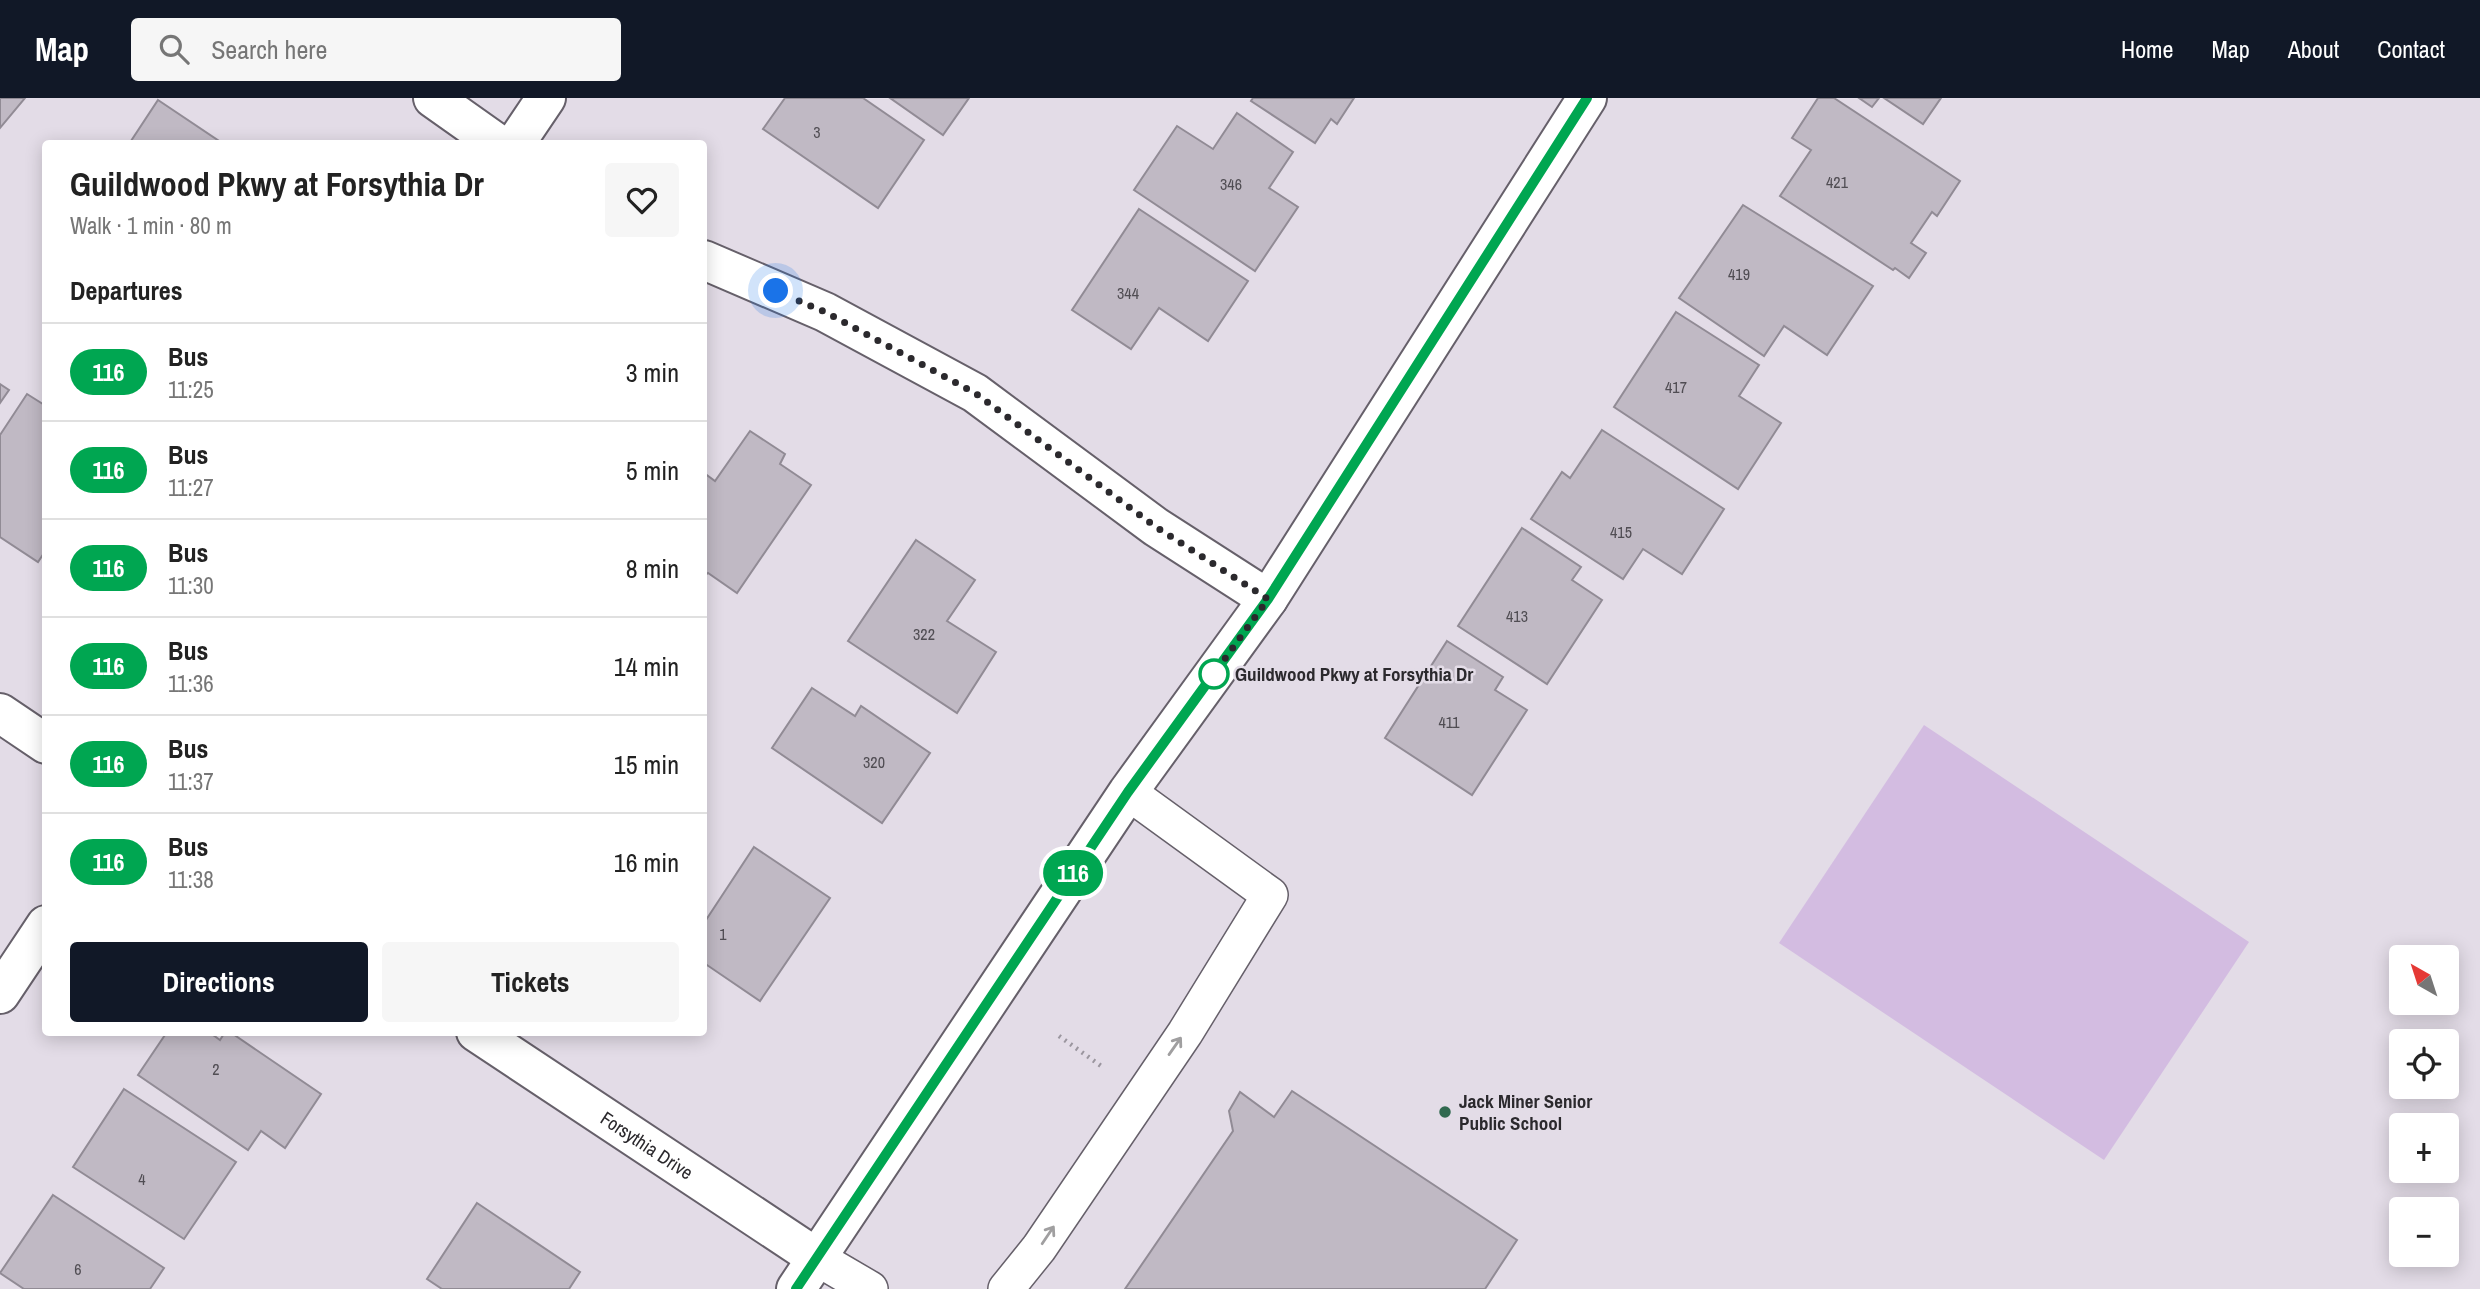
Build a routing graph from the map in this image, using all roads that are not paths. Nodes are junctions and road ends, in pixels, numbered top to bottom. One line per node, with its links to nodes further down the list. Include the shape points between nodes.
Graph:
1 (433, 98): 4 (street)
2 (547, 98): 5 (street)
3 (1587, 98): 7 (street)
4 (492, 140)
5 (517, 140)
6 (707, 261): 7 (street, via 825,312 975,393 1156,527)
7 (1268, 599): 10 (street)
8 (0, 713): 9 (street)
9 (42, 741)
10 (1128, 792): 14 (street); 17 (lane, one-way to 10, via 1039,1248 1185,1033 1270,895)
11 (42, 931): 12 (street)
12 (0, 995)
13 (482, 1036): 14 (street, Forsythia Drive)
14 (817, 1258): 15 (street); 16 (lane)
15 (796, 1289)
16 (870, 1289)
17 (1006, 1289)

